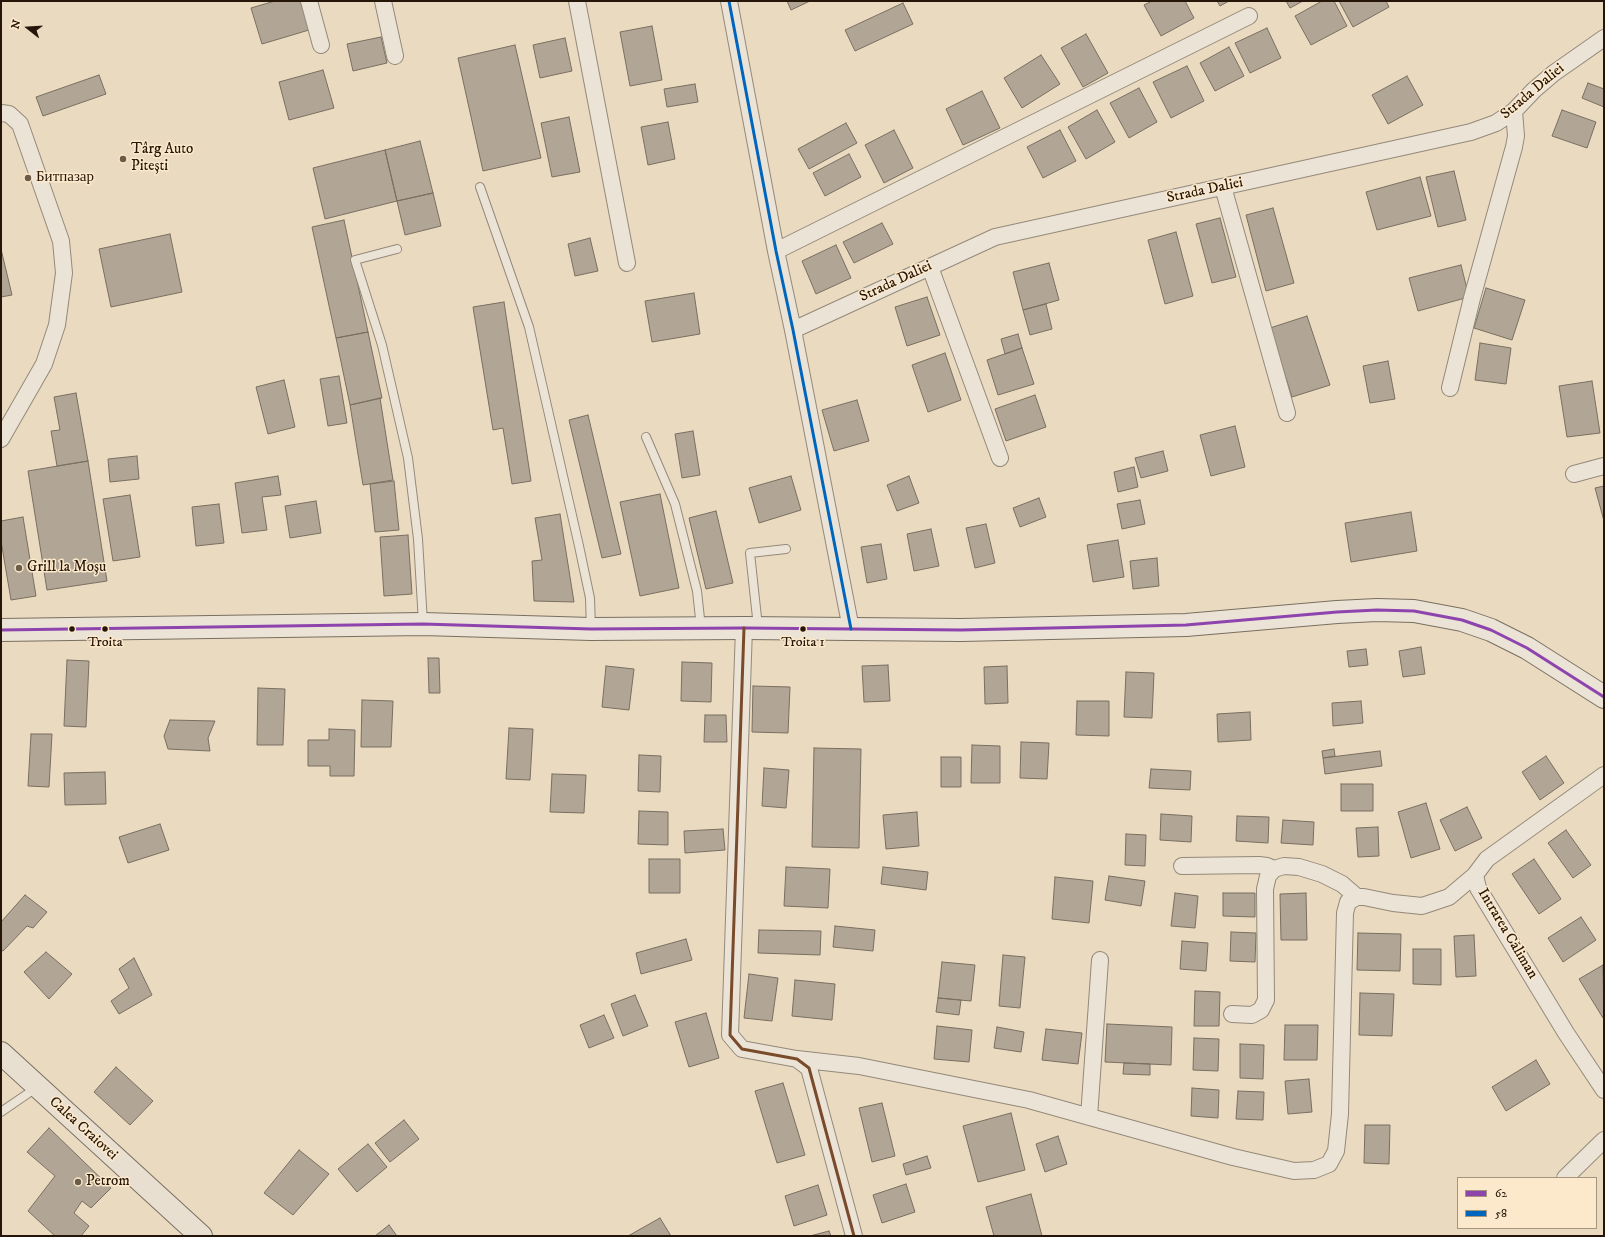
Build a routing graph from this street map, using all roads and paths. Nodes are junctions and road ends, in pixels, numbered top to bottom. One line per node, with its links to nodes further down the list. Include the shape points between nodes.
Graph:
1 (309, 1): 7 (street)
2 (383, 1): 8 (street)
3 (576, 1): 15 (street)
4 (729, 1): 14 (street)
5 (1249, 16): 14 (street)
6 (1604, 38): 9 (street, Strada Daliei, via 1554,73)
7 (321, 45)
8 (395, 56)
9 (1514, 111): 12 (street, Strada Daliei, via 1471,132); 18 (street, via 1514,147)
10 (1, 113): 21 (street, via 9,114 20,124 61,241 64,273 57,325 44,364)
11 (480, 187): 31 (lane, via 529,327 590,598)
12 (1223, 187): 16 (street, Strada Daliei, via 994,237); 19 (street)
13 (397, 249): 26 (lane, via 355,260 382,345 408,458 418,538)
14 (776, 251): 17 (street)
15 (627, 263)
16 (930, 267): 17 (street, Strada Daliei); 22 (street)
17 (793, 330): 29 (street)
18 (1450, 388)
19 (1287, 412)
20 (646, 437): 28 (lane, via 675,504 697,591)
21 (1, 439)
22 (1000, 458)
23 (1604, 466): 24 (street)
24 (1574, 474)
25 (786, 550): 27 (lane, via 750,553)
26 (423, 624): 30 (main road); 31 (main road)
27 (751, 628): 28 (main road); 29 (main road); 41 (street, via 730,1035 742,1048)
28 (701, 629): 31 (main road)
29 (851, 629): 32 (main road, via 961,630 1186,625 1336,612 1414,611 1462,620 1491,630 1528,648)
30 (1, 630)
31 (590, 630)
32 (1604, 697)
33 (1604, 775): 36 (street, Intrarea Căliman, via 1486,859)
34 (1182, 866): 35 (street, via 1259,865)
35 (1274, 869): 37 (street, via 1284,866 1299,867 1322,874 1342,884); 39 (street, via 1268,876 1265,889 1266,1000 1261,1010 1252,1015)
36 (1475, 875): 37 (street, via 1449,897 1422,906); 43 (street, Intrarea Căliman, via 1478,888 1566,1033)
37 (1357, 897): 45 (street, via 1348,902 1345,913 1340,1114 1336,1151 1329,1164 1314,1170 1294,1171 1233,1157)
38 (1100, 960): 45 (street)
39 (1232, 1014)
40 (1, 1053): 42 (main road, Calea Craiovei)
41 (797, 1059): 45 (street, via 874,1069 1029,1100); 49 (street, via 809,1068)
42 (37, 1087): 44 (lane); 48 (main road, Calea Craiovei)
43 (1604, 1090)
44 (1, 1112)
45 (1089, 1117)
46 (1604, 1140): 47 (street)
47 (1566, 1177)
48 (201, 1236)
49 (854, 1236)

